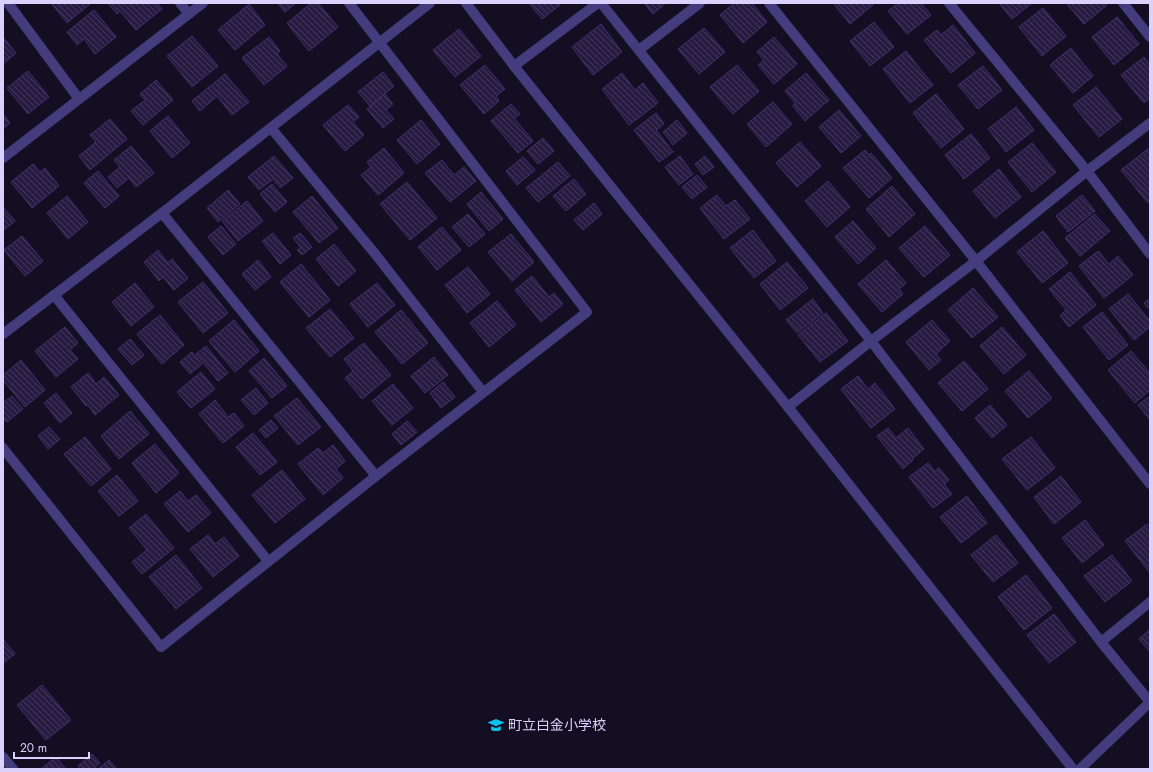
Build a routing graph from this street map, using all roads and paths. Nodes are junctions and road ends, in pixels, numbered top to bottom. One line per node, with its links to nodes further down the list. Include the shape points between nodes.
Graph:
1 (8, 3): 17 (street)
2 (180, 3): 12 (street)
3 (202, 3): 12 (street)
4 (349, 3): 14 (street)
5 (430, 3): 14 (street)
6 (466, 3): 16 (street)
7 (600, 3): 15 (street); 16 (street)
8 (700, 3): 15 (street)
9 (770, 3): 24 (street)
10 (949, 3): 21 (street)
11 (1123, 3): 13 (street)
12 (189, 14): 17 (street)
13 (1150, 37)
14 (380, 42): 19 (street); 28 (street, via 587,312)
15 (639, 50): 27 (street)
16 (514, 66): 29 (street)
17 (79, 99): 20 (street)
18 (1150, 123): 21 (street)
19 (271, 128): 22 (street); 28 (street, via 376,255)
20 (3, 158)
21 (1087, 171): 23 (street); 24 (street)
22 (162, 213): 25 (street); 31 (street)
23 (1150, 254)
24 (976, 261): 27 (street); 32 (street)
25 (54, 296): 26 (street); 33 (street)
26 (3, 334)
27 (871, 341): 29 (street); 35 (street)
28 (483, 392): 31 (street)
29 (788, 407): 39 (street)
30 (3, 448): 33 (street, via 161,647)
31 (376, 476): 33 (street)
32 (1150, 484)
33 (268, 561)
34 (1150, 602): 35 (street)
35 (1101, 642): 36 (street)
36 (1150, 702): 40 (street)
37 (3, 757): 38 (street)
38 (13, 769)
39 (1073, 769)
40 (1080, 769)

